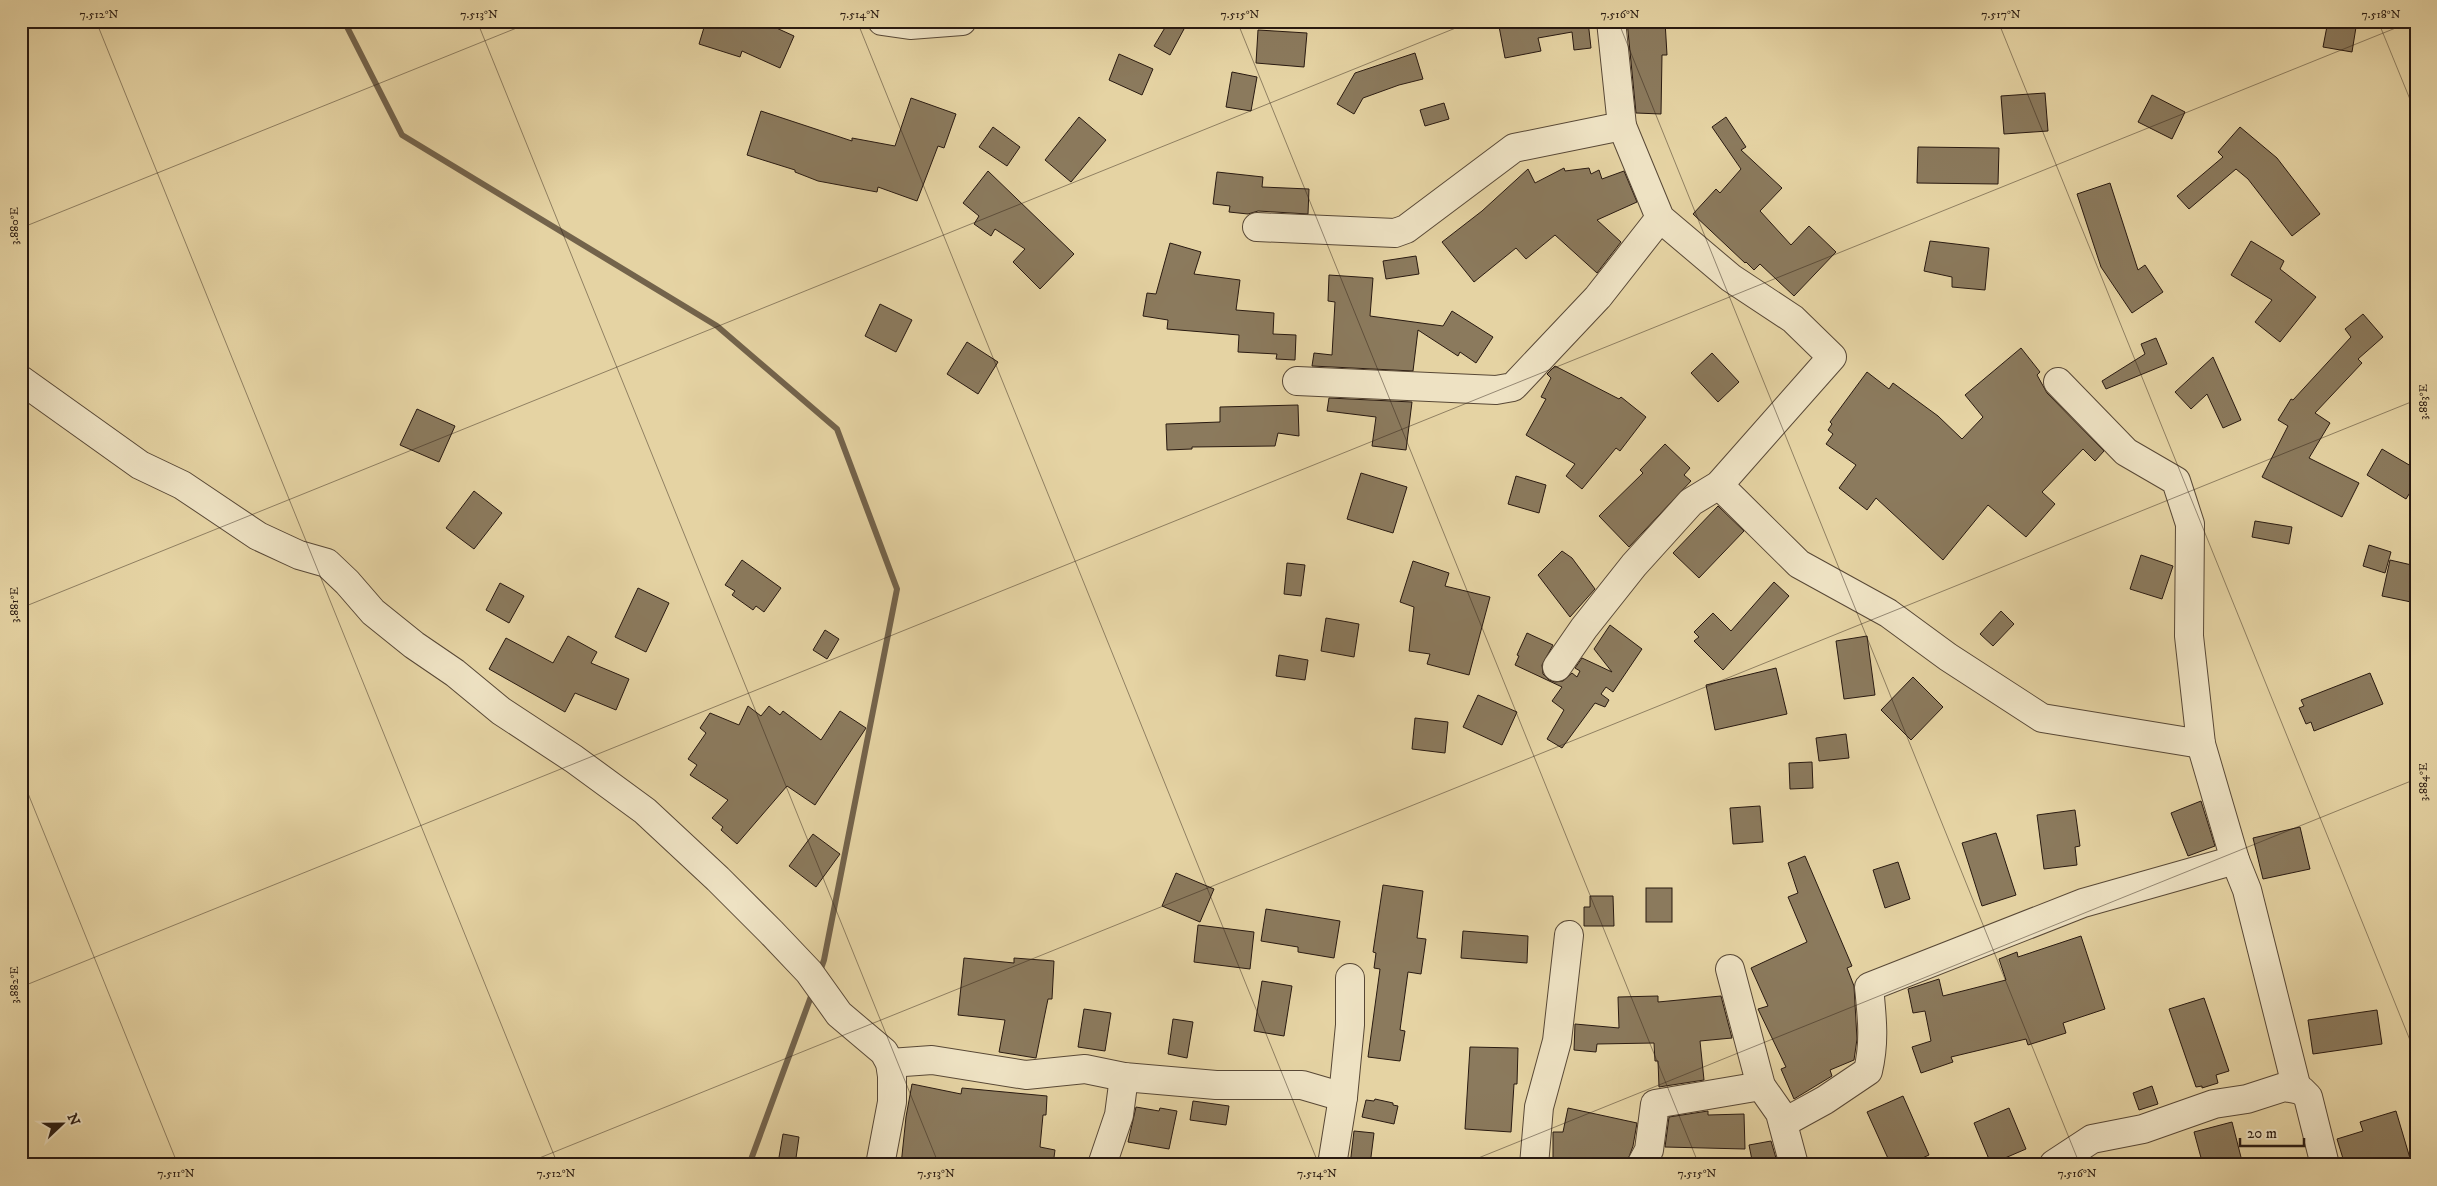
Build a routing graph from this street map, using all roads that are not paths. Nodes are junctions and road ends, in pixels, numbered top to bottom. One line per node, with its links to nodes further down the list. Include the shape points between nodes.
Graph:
1 (882, 21): 2 (street, via 910,25)
2 (962, 21)
3 (1612, 21): 4 (street)
4 (1622, 126): 5 (street); 6 (street, via 1514,148 1406,229 1395,233)
5 (1660, 218): 8 (street, via 1598,297 1513,387 1496,390); 10 (street, via 1731,278 1794,319 1832,357)
6 (1257, 227)
7 (21, 380): 17 (street, via 140,465 182,485 258,536 326,564 373,612 414,645 501,711 645,811 771,932 809,972 839,1014 870,1038)
8 (1297, 381)
9 (2058, 382): 12 (street, via 2126,452 2176,481 2190,524 2190,636)
10 (1719, 485): 11 (street, via 1691,502 1634,565); 12 (street, via 1799,564 1888,614 2042,718)
11 (1557, 666)
12 (2200, 744): 13 (street)
13 (2235, 860): 20 (street, via 2246,890); 22 (street, via 2083,903 1869,987 1874,1031 1868,1071)
14 (1569, 935): 27 (street, via 1556,1041 1540,1107)
15 (1730, 970): 19 (street)
16 (1350, 978): 21 (street, via 1350,1025)
17 (890, 1063): 18 (street, via 932,1060 1026,1076 1085,1069); 24 (street, via 892,1102)
18 (1124, 1077): 21 (street, via 1216,1085 1302,1085); 25 (street, via 1119,1115)
19 (1762, 1086): 22 (street, via 1780,1113); 28 (street, via 1655,1104 1649,1150)
20 (2297, 1089): 23 (street, via 2284,1087 2247,1099 2232,1099 2143,1129 2092,1139); 30 (street, via 2308,1097 2311,1104)
21 (1343, 1097): 26 (street)
22 (1783, 1124): 29 (street)
23 (2054, 1164)
24 (880, 1165)
25 (1102, 1165)
26 (1332, 1165)
27 (1534, 1165)
28 (1641, 1165)
29 (1794, 1165)
30 (2325, 1165)

